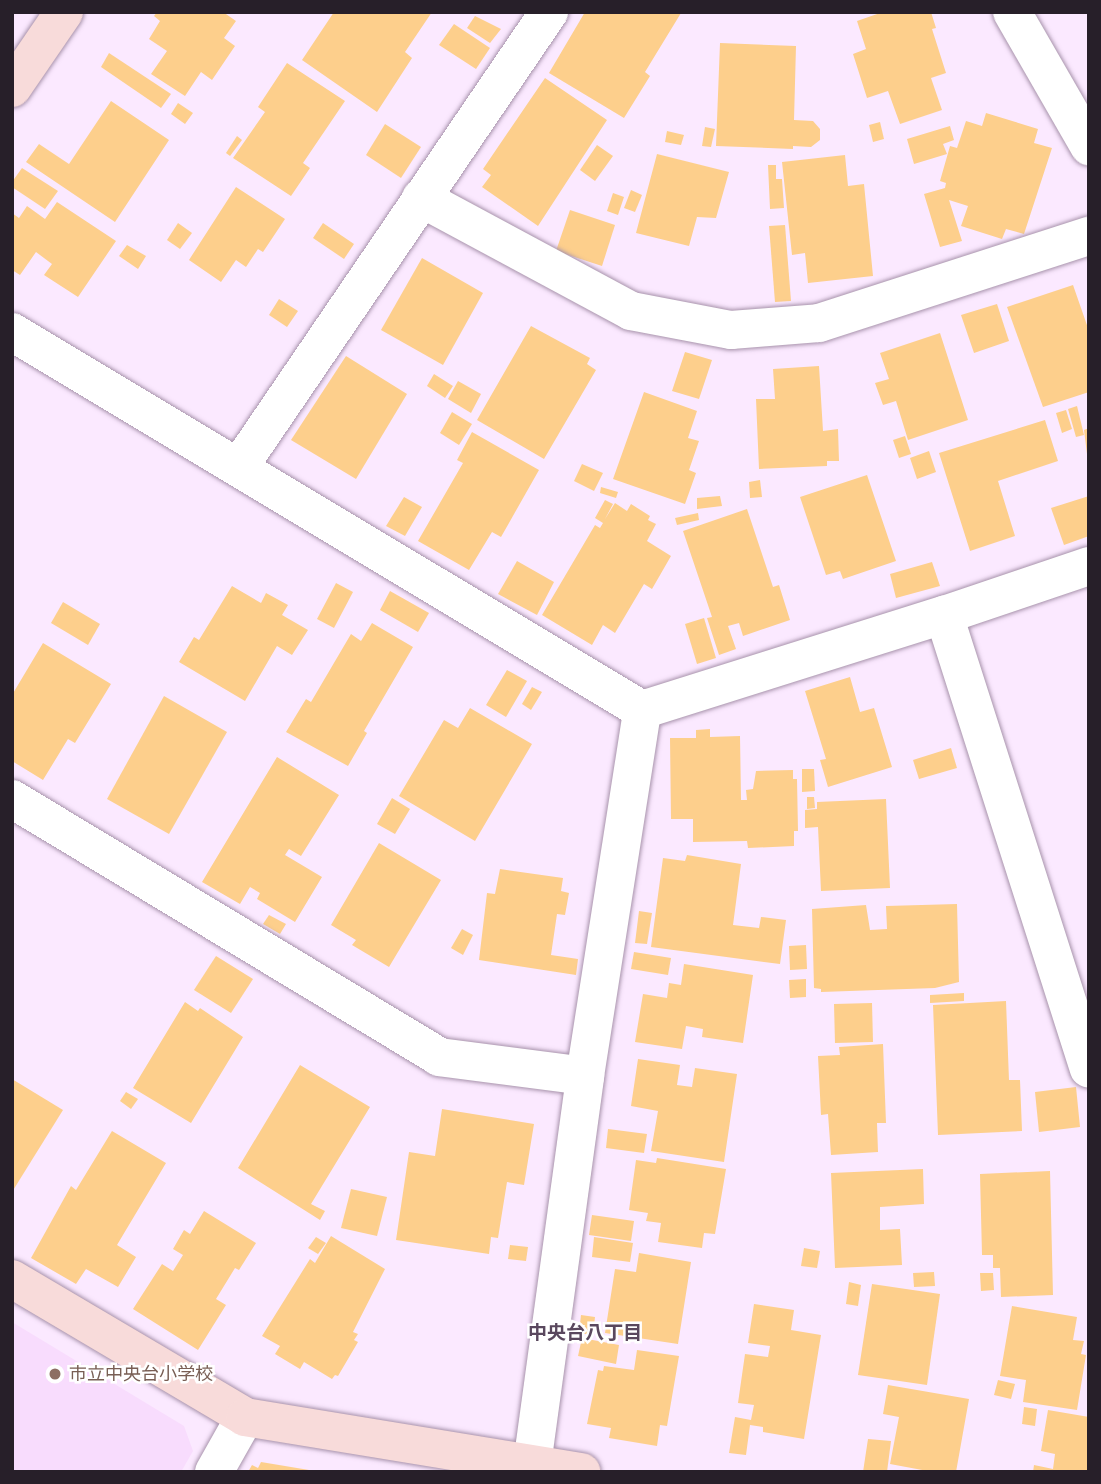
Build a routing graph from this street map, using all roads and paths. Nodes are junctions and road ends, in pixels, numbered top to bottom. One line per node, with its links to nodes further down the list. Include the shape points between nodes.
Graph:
1 (64, 12): 4 (street)
2 (550, 12): 6 (street)
3 (1012, 12): 5 (street)
4 (12, 88)
5 (1089, 146)
6 (421, 198): 7 (street, via 631,311 731,330 819,323); 9 (street)
7 (1089, 236)
8 (12, 332): 9 (street)
9 (239, 467): 12 (street)
10 (1089, 566): 11 (street)
11 (944, 615): 12 (street); 14 (street)
12 (642, 710): 15 (street)
13 (12, 799): 15 (street, via 439,1057)
14 (1089, 1068)
15 (585, 1076): 18 (street)
16 (12, 1279): 17 (street)
17 (245, 1418): 18 (street); 19 (street)
18 (532, 1468): 20 (street)
19 (214, 1472)
20 (582, 1472)

